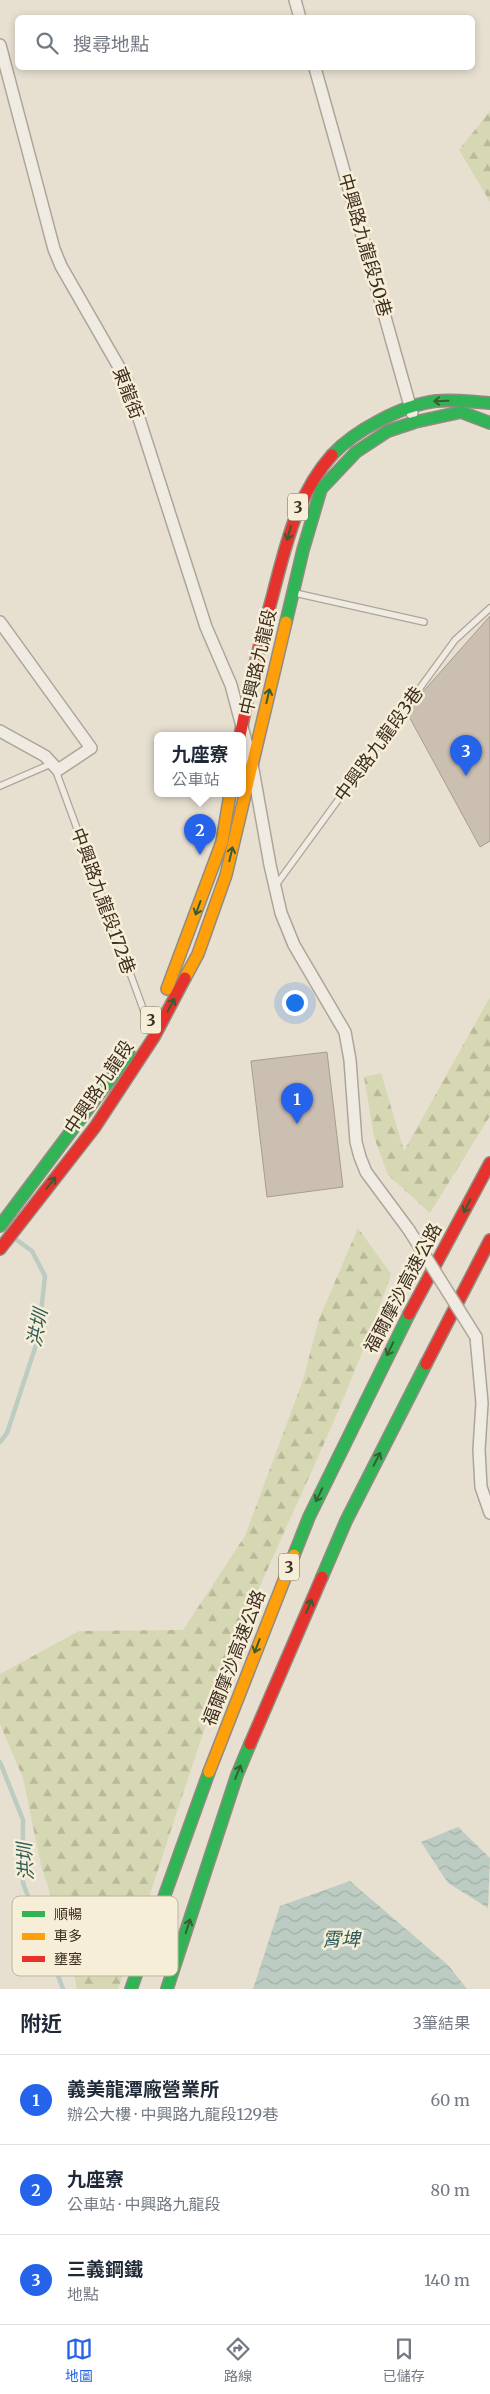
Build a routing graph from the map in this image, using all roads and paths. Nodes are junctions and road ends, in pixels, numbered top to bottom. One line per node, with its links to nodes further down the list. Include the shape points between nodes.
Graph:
1 (296, 0): 2 (street)
2 (299, 15)
3 (0, 45): 14 (street, 東龍街, via 54,249 127,381 206,627 231,685)
4 (316, 70): 6 (street, 中興路九龍段50巷)
5 (490, 403): 6 (main road, 中興路九龍段 / 3, one-way to 6, via 438,400)
6 (410, 406): 7 (street, 中興路九龍段50巷); 15 (main road, 中興路九龍段 / 3, one-way to 15, via 349,438 325,459 312,478 292,520)
7 (415, 422): 8 (main road, 中興路九龍段 / 3, via 461,412); 9 (main road, 中興路九龍段 / 3, via 388,432 356,452 321,489)
8 (490, 423)
9 (293, 592): 12 (lane); 18 (main road, 中興路九龍段 / 3, one-way to 9)
10 (490, 608): 23 (lane, 中興路九龍段3巷, via 455,640)
11 (0, 622): 17 (street, via 91,748 58,770)
12 (424, 622)
13 (0, 731): 17 (street, via 45,756)
14 (241, 732)
15 (241, 732)
16 (246, 744): 18 (street, 東龍街)
17 (53, 764): 19 (lane); 24 (lane, 中興路九龍段172巷)
18 (252, 764): 20 (main road, 中興路九龍段 / 3, one-way to 18); 23 (street, 東龍街)
19 (0, 786)
20 (246, 790)
21 (230, 797): 24 (main road, 中興路九龍段 / 3, one-way to 24, via 222,842 171,981)
22 (244, 797): 25 (main road, 中興路九龍段 / 3, one-way to 22, via 198,954 226,875)
23 (274, 887): 30 (street, 東龍街, bridge, via 280,914 294,945 345,1032 356,1142 366,1172 409,1230 476,1337 482,1403 481,1487)
24 (148, 1025): 25 (lane, 中興路九龍段172巷); 27 (main road, 中興路九龍段 / 3)
25 (154, 1037): 29 (main road, 中興路九龍段 / 3, one-way to 25, via 96,1127)
26 (490, 1163): 31 (main road, 福爾摩沙高速公路 / 3, one-way to 31, via 395,1340 309,1517)
27 (0, 1226)
28 (490, 1240): 32 (main road, 3, one-way to 28, via 236,1775 330,1557)
29 (0, 1249)
30 (490, 1513)
31 (164, 1896)
32 (178, 1955)
33 (135, 1976): 35 (main road, 福爾摩沙高速公路 / 3, one-way to 35)
34 (171, 1976): 36 (main road, 3, one-way to 34)
35 (130, 1989)
36 (167, 1989)

